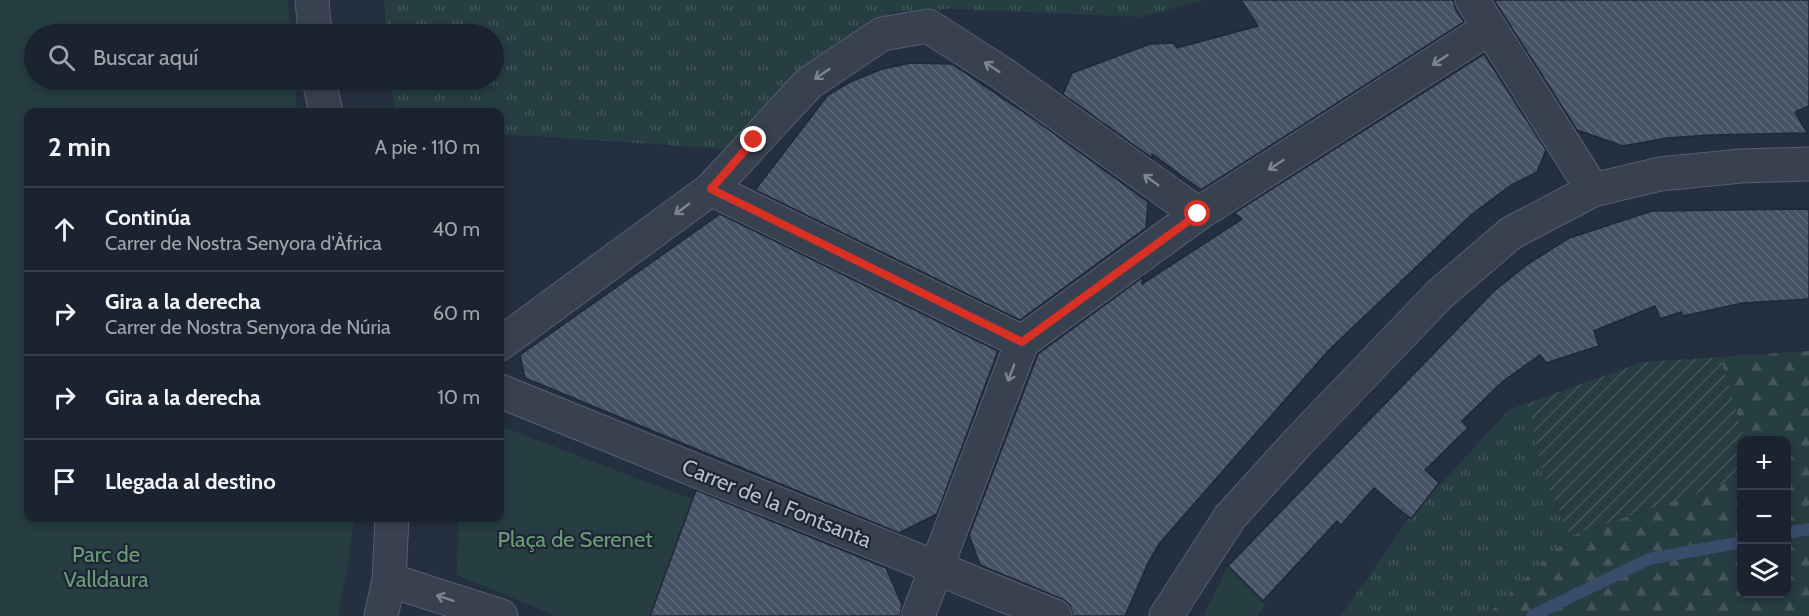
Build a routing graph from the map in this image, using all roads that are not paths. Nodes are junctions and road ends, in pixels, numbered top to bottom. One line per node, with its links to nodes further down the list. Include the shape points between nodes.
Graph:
1 (312, 0): 3 (street)
2 (1472, 0): 4 (street)
3 (314, 24)
4 (1489, 28): 9 (street); 10 (street, one-way to 10)
5 (321, 90): 6 (street)
6 (325, 108)
7 (1809, 164): 9 (street, via 1660,174)
8 (711, 189): 10 (street, one-way to 8, via 1003,74 928,26 882,34 809,83); 11 (street, one-way to 11); 12 (street)
9 (1593, 190): 21 (street, via 1511,233 1440,294 1230,517)
10 (1198, 214): 12 (street)
11 (504, 341)
12 (1022, 342): 15 (street, one-way to 15)
13 (504, 393): 15 (street, Carrer de la Fontsanta)
14 (392, 522): 16 (street)
15 (937, 568): 19 (street); 20 (street, Carrer de la Fontsanta)
16 (389, 579): 17 (street); 18 (street, one-way to 16)
17 (381, 616)
18 (501, 616)
19 (918, 616)
20 (1055, 616)
21 (1166, 616)

